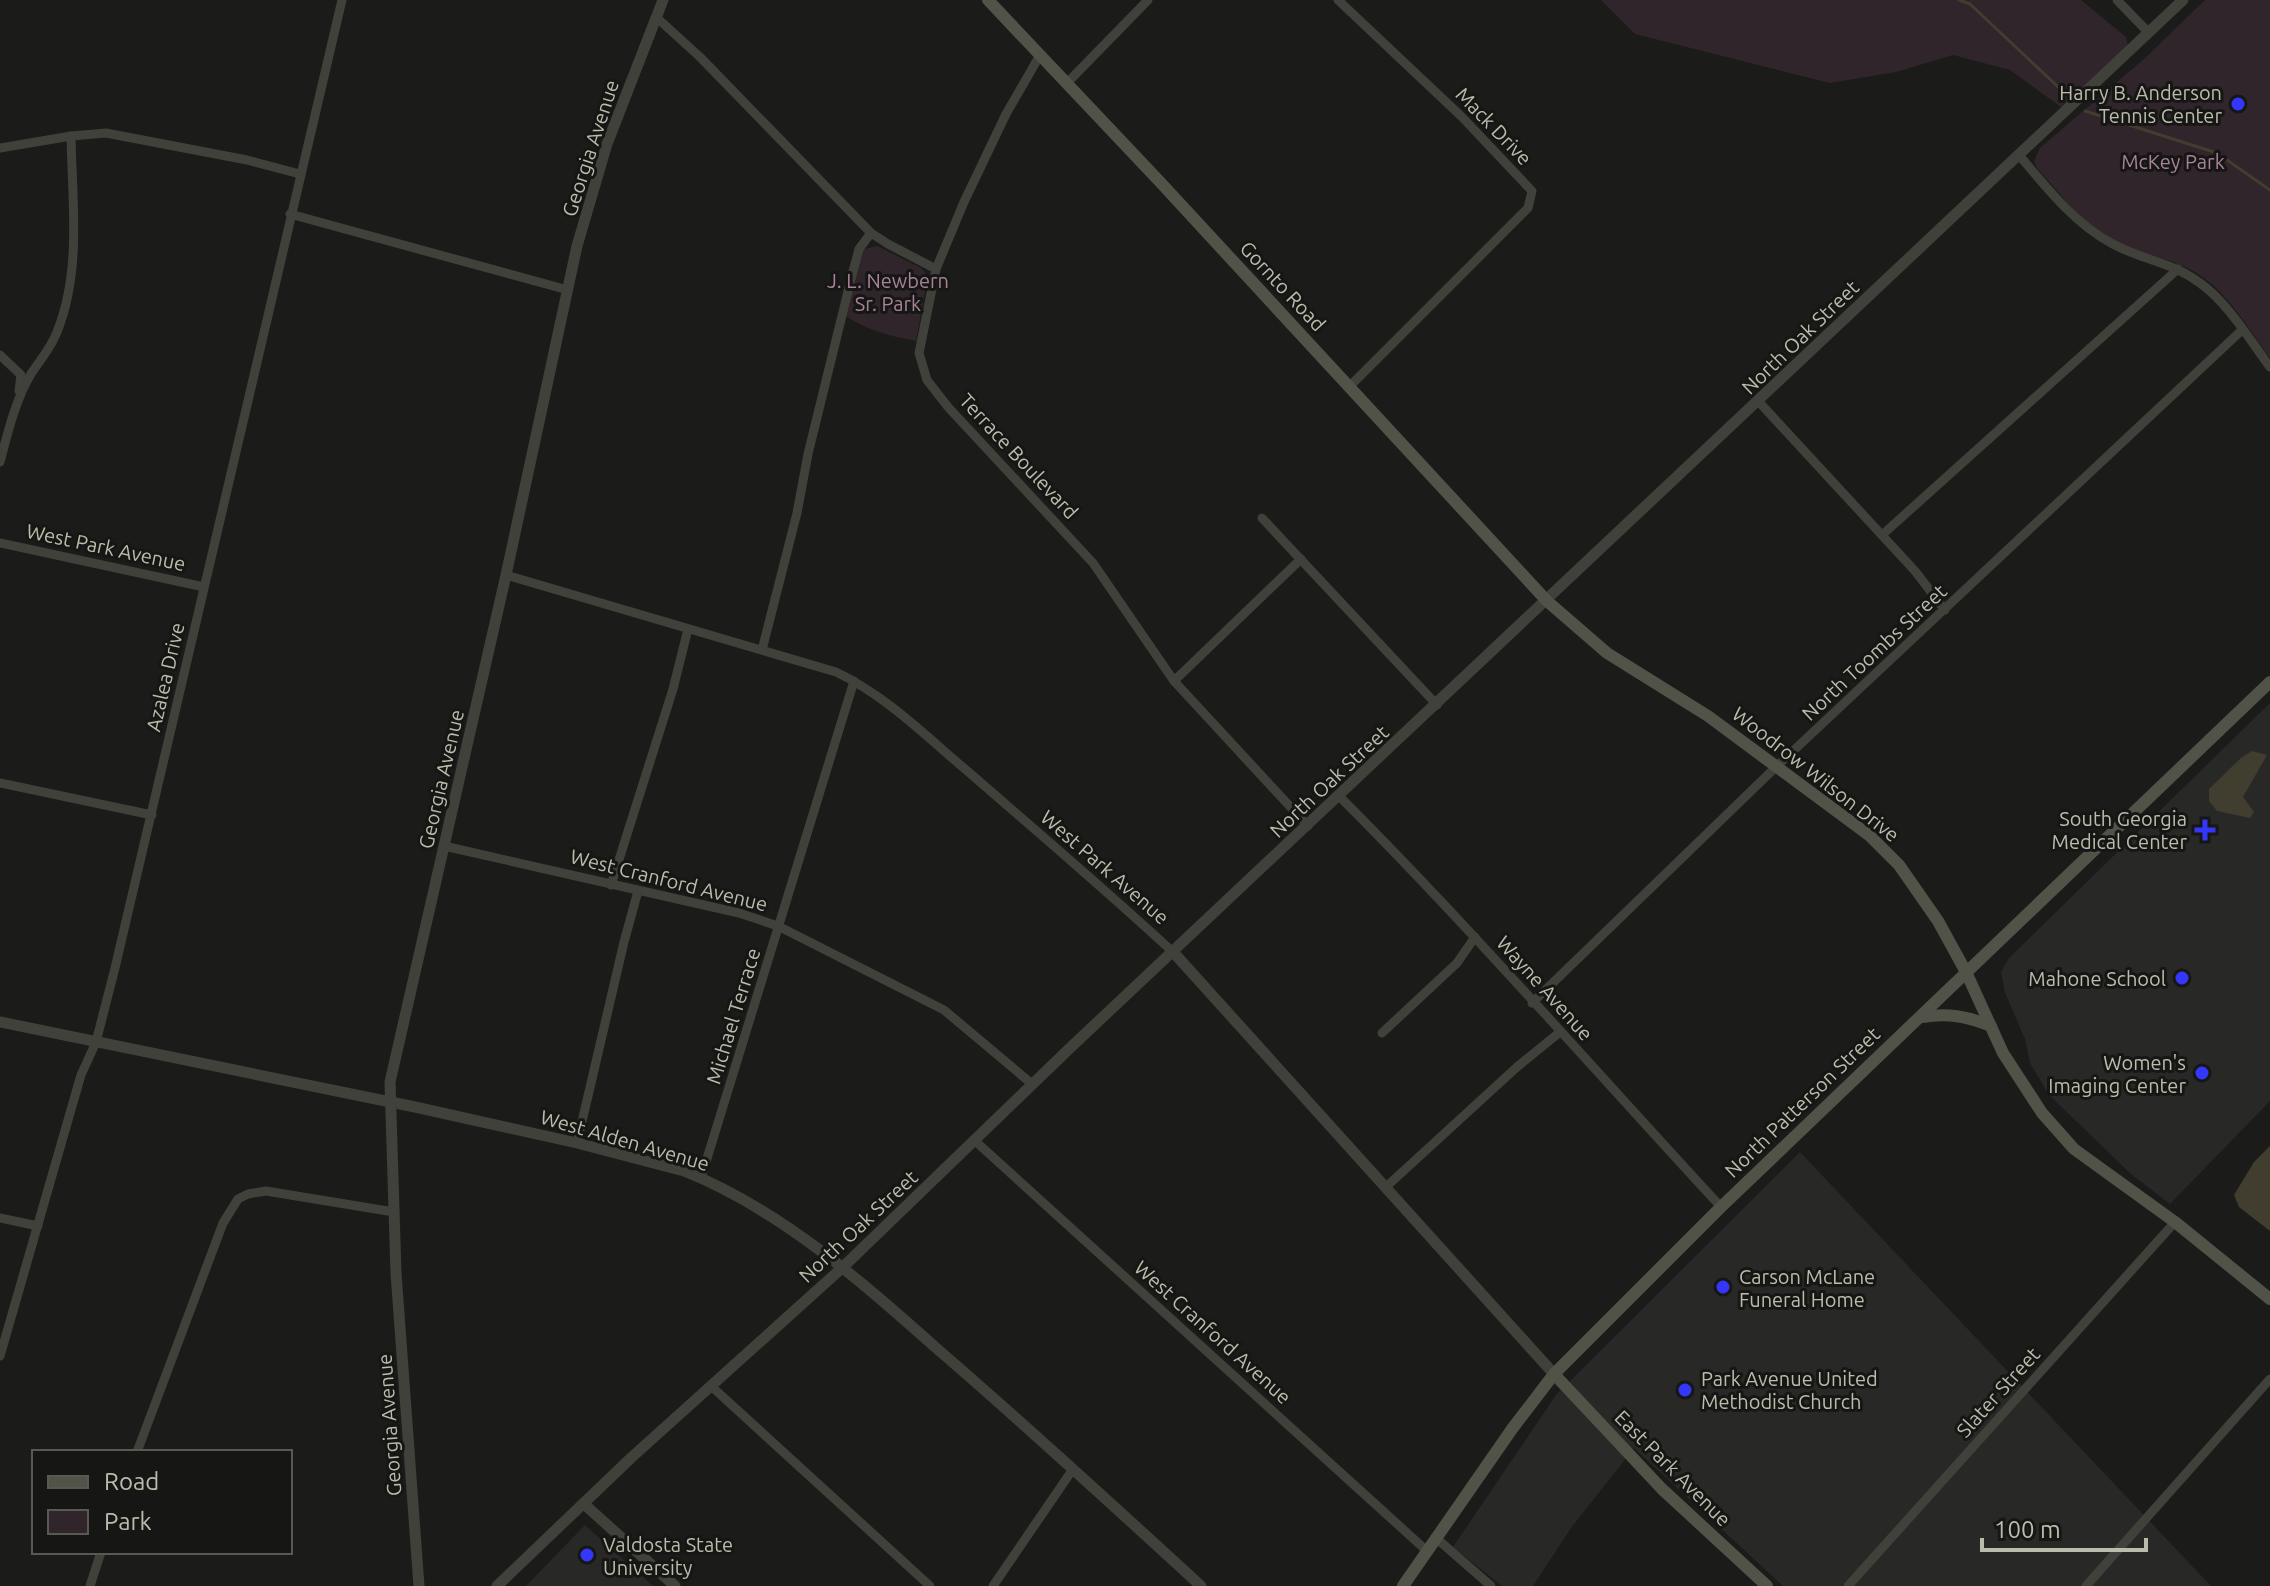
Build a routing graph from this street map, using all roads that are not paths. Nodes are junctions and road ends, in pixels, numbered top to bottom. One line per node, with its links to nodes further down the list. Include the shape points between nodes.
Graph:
1 (328, 0): 8 (street)
2 (663, 0): 9 (street, Georgia Avenue)
3 (988, 0): 11 (main road, Gornto Road)
4 (1148, 0): 12 (street)
5 (1338, 0): 25 (street, Mack Drive, via 1532,191 1528,208)
6 (2117, 0): 10 (street)
7 (2183, 0): 10 (street, North Oak Street)
8 (341, 2): 16 (street, Azalea Drive)
9 (656, 17): 18 (street); 21 (street, Georgia Avenue, via 607,144)
10 (2149, 33): 15 (street, North Oak Street)
11 (1040, 55): 12 (main road, Gornto Road); 19 (street, Terrace Boulevard, via 1006,114)
12 (1067, 83): 25 (main road, Gornto Road)
13 (71, 136): 14 (street); 16 (street, via 132,136); 26 (street, via 74,240 65,305 49,350)
14 (0, 148)
15 (2019, 155): 20 (street, via 2096,234); 27 (street, North Oak Street)
16 (300, 174): 17 (street, Azalea Drive)
17 (290, 214): 21 (street); 34 (street, Azalea Drive)
18 (871, 233): 19 (street); 38 (street, via 859,249 851,279)
19 (936, 269): 40 (street, Terrace Boulevard, via 919,353 927,380 1093,563)
20 (2178, 269): 22 (street, via 2212,292); 30 (street)
21 (568, 290): 33 (street, Georgia Avenue)
22 (2242, 330): 24 (street); 36 (street, North Toombs Street)
23 (0, 355): 26 (street, via 21,375)
24 (2270, 367)
25 (1349, 387): 35 (main road, Gornto Road)
26 (19, 399): 28 (street)
27 (1759, 402): 30 (street); 35 (street, North Oak Street)
28 (0, 462)
29 (1262, 518): 32 (street)
30 (1882, 535): 36 (street)
31 (0, 543): 34 (street, West Park Avenue)
32 (1301, 559): 40 (street); 42 (street)
33 (506, 575): 37 (street, West Park Avenue); 48 (street, Georgia Avenue)
34 (204, 587): 46 (street, Azalea Drive)
35 (1547, 601): 42 (street, North Oak Street); 43 (main road, Woodrow Wilson Drive, via 1607,653)
36 (1945, 610): 43 (street, North Toombs Street)
37 (688, 629): 38 (street, West Park Avenue); 49 (street)
38 (762, 650): 39 (street, West Park Avenue)
39 (854, 681): 51 (street, Michael Terrace); 53 (street, West Park Avenue, via 972,776)
40 (1174, 681): 47 (street, Terrace Boulevard)
41 (2270, 682): 54 (main road, North Patterson Street)
42 (1437, 705): 45 (street, North Oak Street)
43 (1777, 766): 54 (main road, Woodrow Wilson Drive, via 1870,836 1899,865); 55 (street, North Toombs Street)
44 (0, 783): 46 (street)
45 (1340, 797): 47 (street, North Oak Street); 52 (street, Wayne Avenue)
46 (152, 815): 61 (street, Azalea Drive)
47 (1308, 826): 53 (street, North Oak Street)
48 (444, 846): 49 (street, West Cranford Avenue); 63 (street, Georgia Avenue, via 390,1082)
49 (611, 885): 50 (street, West Cranford Avenue)
50 (638, 891): 51 (street, West Cranford Avenue); 65 (street)
51 (778, 926): 62 (street, West Cranford Avenue, via 944,1010); 66 (street, Michael Terrace)
52 (1475, 937): 55 (street, Wayne Avenue); 60 (street, via 1457,963)
53 (1174, 953): 62 (street, North Oak Street); 67 (street, West Park Avenue)
54 (1966, 972): 56 (main road, North Patterson Street); 58 (main road, Woodrow Wilson Drive)
55 (1532, 1003): 59 (street, Wayne Avenue)
56 (1919, 1017): 58 (main road, via 1964,1016); 68 (main road, North Patterson Street)
57 (0, 1022): 61 (street, West Alden Avenue)
58 (1991, 1026): 71 (main road, Woodrow Wilson Drive, via 2036,1104 2074,1149)
59 (1560, 1032): 67 (street); 68 (street, Wayne Avenue)
60 (1382, 1033)
61 (96, 1042): 63 (street, West Alden Avenue); 72 (street, Azalea Drive, via 81,1075)
62 (1032, 1084): 64 (street, North Oak Street)
63 (391, 1103): 65 (street, West Alden Avenue); 69 (street, Georgia Avenue)
64 (974, 1140): 73 (street, North Oak Street); 83 (street, West Cranford Avenue)
65 (577, 1143): 66 (street, West Alden Avenue)
66 (701, 1178): 73 (street, West Alden Avenue)
67 (1387, 1186): 76 (street, West Park Avenue)
68 (1721, 1207): 76 (main road, North Patterson Street)
69 (394, 1212): 79 (street, via 266,1191 238,1199 207,1262); 86 (street, Georgia Avenue)
70 (0, 1218): 72 (street)
71 (2175, 1222): 74 (main road, Woodrow Wilson Drive); 95 (street, Slater Street)
72 (38, 1226): 75 (street, Azalea Drive)
73 (842, 1268): 78 (street, North Oak Street); 80 (street, West Alden Avenue)
74 (2270, 1299)
75 (0, 1356)
76 (1554, 1374): 82 (main road, North Patterson Street); 94 (main road, East Park Avenue, via 1662,1489)
77 (2270, 1379): 96 (street)
78 (711, 1386): 81 (street, North Oak Street); 89 (street)
79 (138, 1450)
80 (1073, 1469): 90 (street); 91 (street, West Alden Avenue)
81 (584, 1504): 87 (street, North Oak Street); 88 (street)
82 (1436, 1538): 83 (main road, North Patterson Street); 93 (street)
83 (1427, 1551): 92 (main road, North Patterson Street)
84 (100, 1554): 85 (street)
85 (90, 1586)
86 (419, 1586)
87 (497, 1586)
88 (675, 1586)
89 (930, 1586)
90 (993, 1586)
91 (1201, 1586)
92 (1403, 1586)
93 (1491, 1586)
94 (1767, 1586)
95 (1848, 1586)
96 (2086, 1586)

